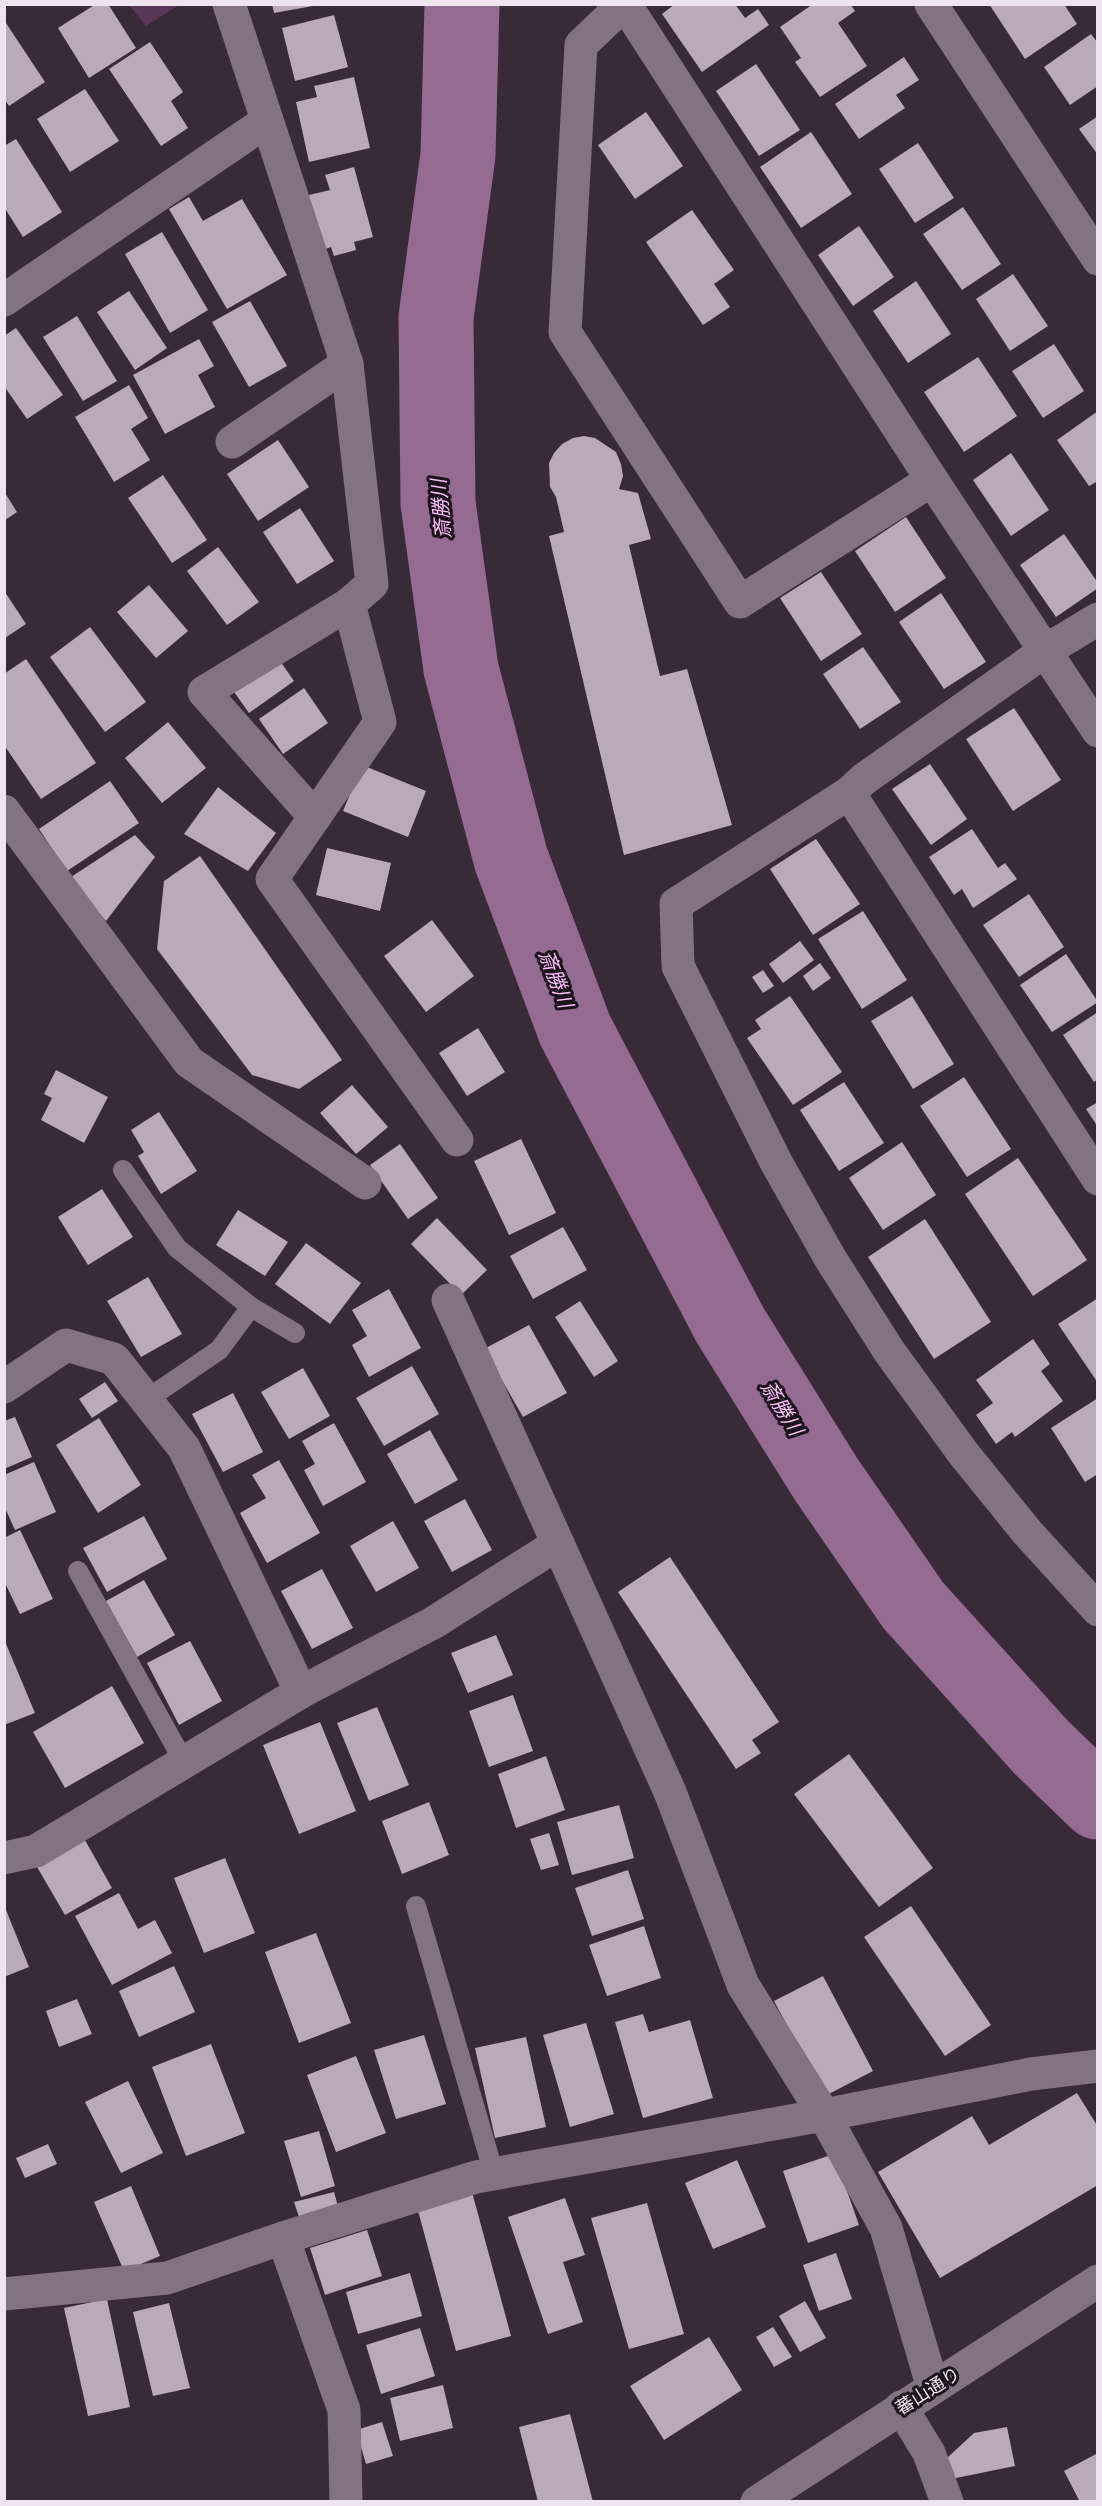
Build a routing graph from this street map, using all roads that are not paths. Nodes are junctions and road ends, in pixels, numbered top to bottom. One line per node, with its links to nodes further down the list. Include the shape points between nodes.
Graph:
1 (229, 4): 4 (street)
2 (624, 4): 9 (street); 9 (street, via 581,45 565,332 740,602)
3 (932, 4): 5 (street)
4 (267, 122): 6 (street); 7 (street)
5 (1098, 259)
6 (4, 300)
7 (348, 364): 8 (street); 10 (street, via 372,584)
8 (232, 442)
9 (932, 480): 12 (street)
10 (349, 604): 16 (street, via 380,722); 16 (street, via 204,692)
11 (1098, 619): 12 (street)
12 (1045, 651): 13 (street); 14 (street)
13 (1098, 731)
14 (849, 793): 19 (street); 28 (street, via 676,904 678,966 776,1162 889,1351 963,1453)
15 (4, 811): 20 (street, via 189,1062)
16 (315, 817): 17 (street, via 272,879)
17 (457, 1140)
18 (123, 1170): 22 (lane, via 177,1248)
19 (1098, 1179)
20 (365, 1183)
21 (448, 1300): 26 (street)
22 (251, 1307): 23 (lane); 25 (lane, via 219,1350)
23 (295, 1333)
24 (4, 1387): 25 (street, via 66,1345 114,1359)
25 (146, 1400): 29 (street, via 184,1448)
26 (558, 1544): 29 (street, via 433,1623); 34 (street, via 670,1792 743,1985)
27 (78, 1572): 30 (lane)
28 (1098, 1610)
29 (301, 1692): 30 (street)
30 (184, 1762): 31 (street, via 36,1851)
31 (4, 1858)
32 (416, 1906): 35 (lane)
33 (1098, 2066): 34 (street, via 1031,2074)
34 (824, 2115): 35 (street); 39 (street, via 886,2228)
35 (494, 2174): 36 (street)
36 (283, 2238): 38 (street, via 167,2278); 41 (street, via 344,2410)
37 (1098, 2281): 39 (street, 蕃山通り)
38 (4, 2294)
39 (933, 2388): 40 (street, 蕃山通り)
40 (902, 2407): 42 (street, 蕃山通り); 43 (street, via 929,2453)
41 (346, 2502)
42 (757, 2502)
43 (947, 2502)

